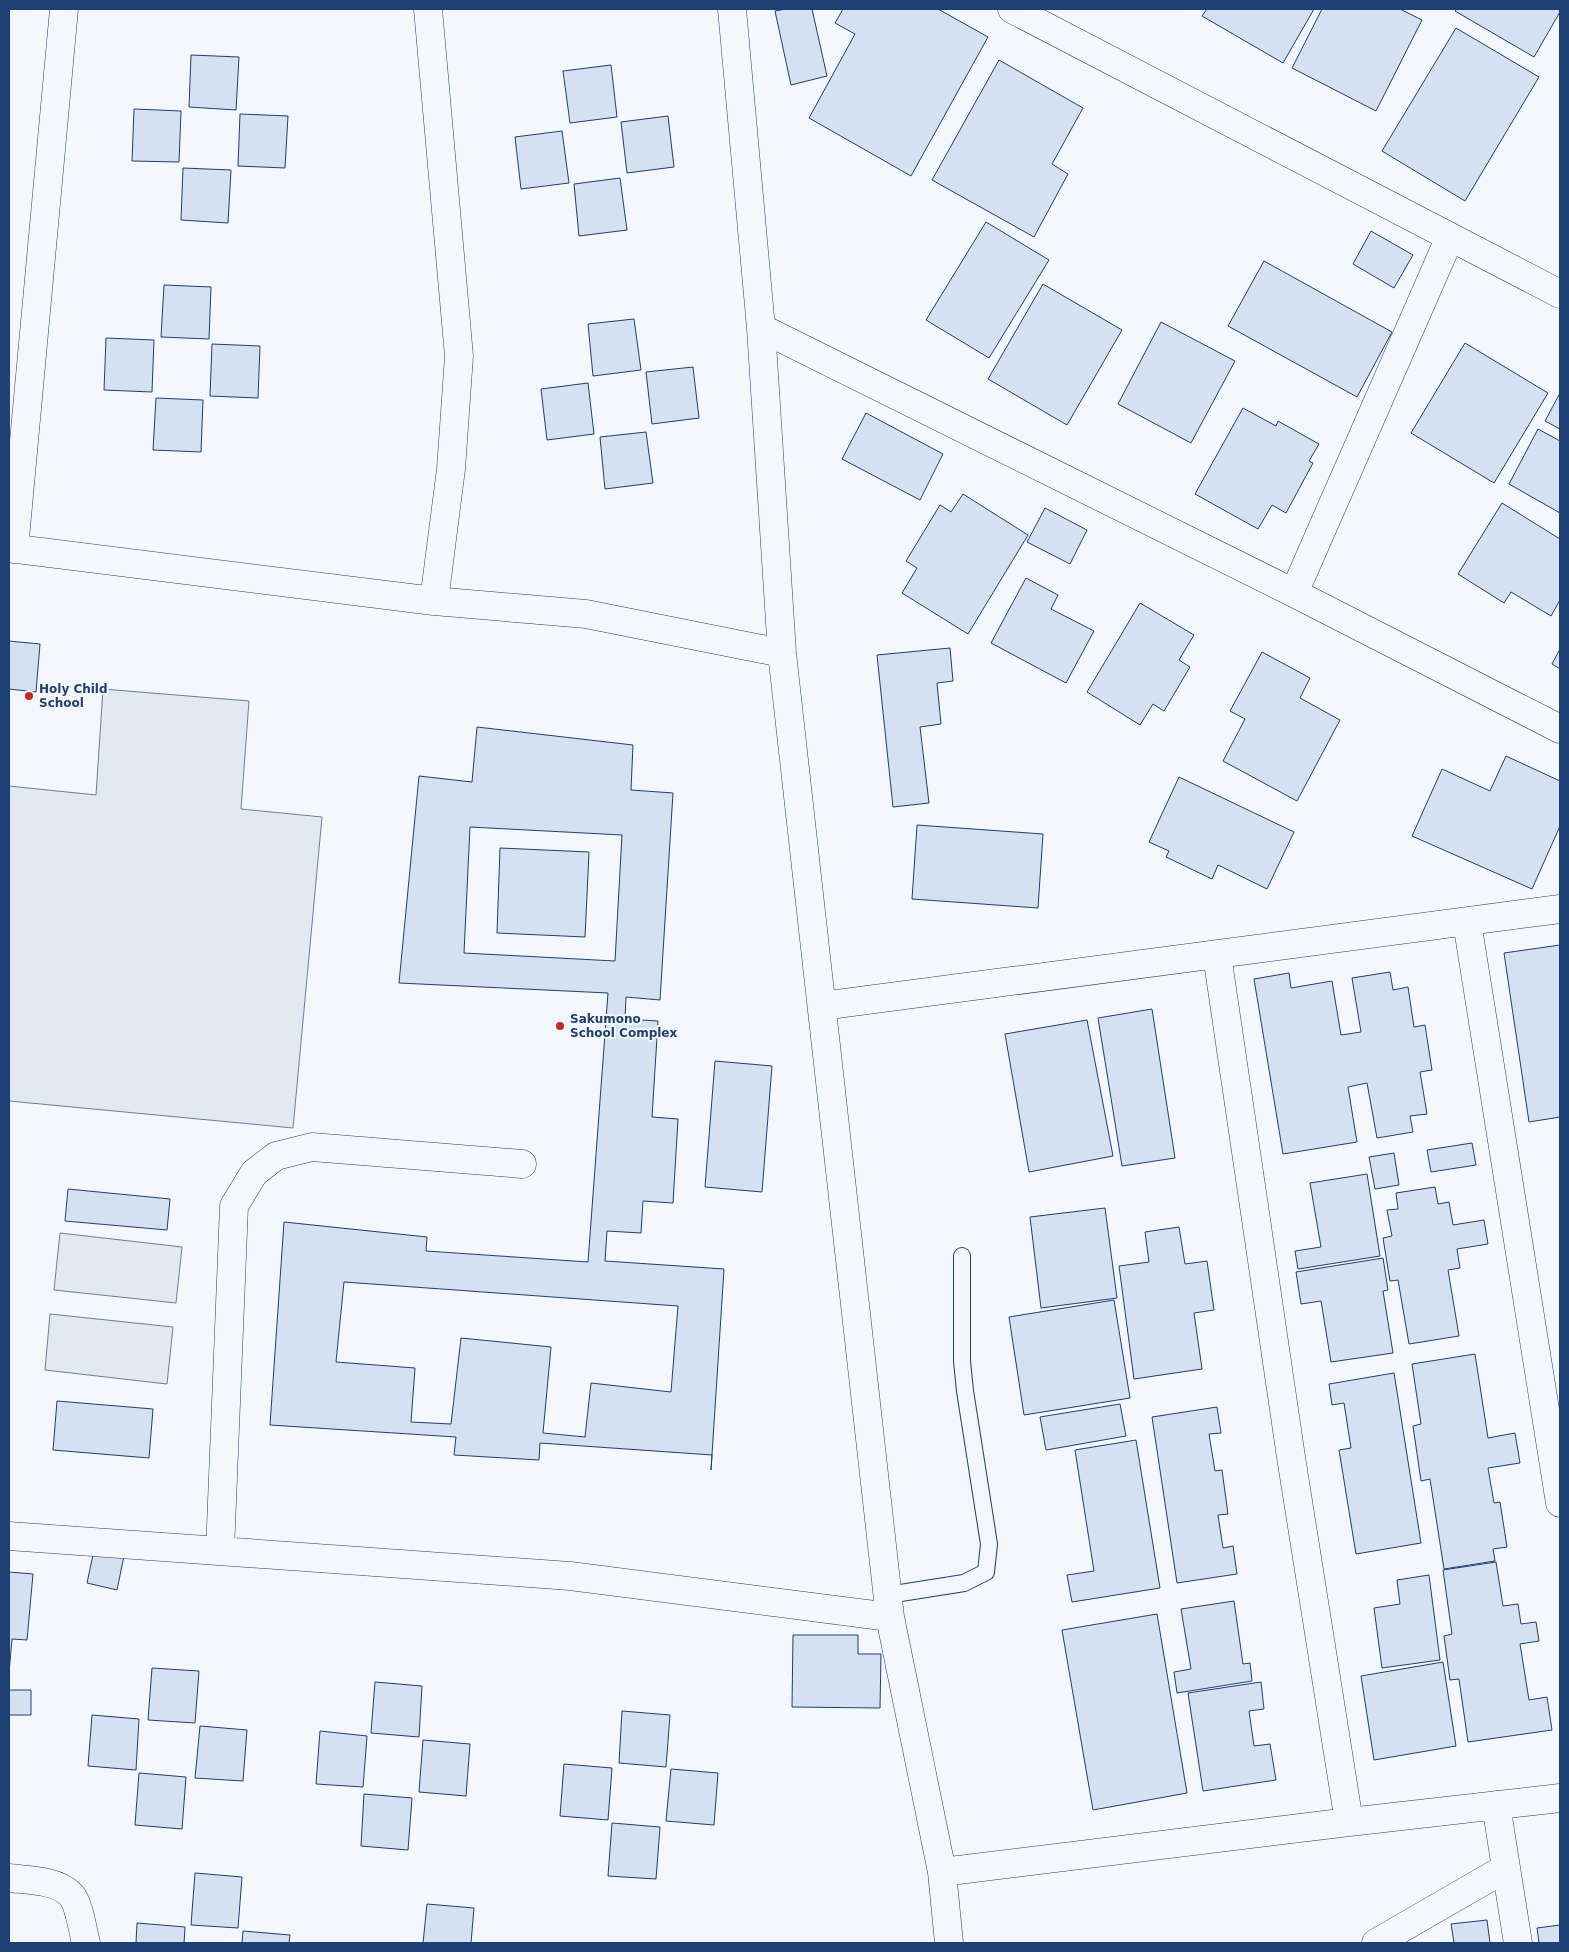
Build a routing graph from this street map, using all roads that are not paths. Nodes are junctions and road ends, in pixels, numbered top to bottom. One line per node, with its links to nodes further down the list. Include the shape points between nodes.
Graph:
1 (64, 9): 8 (street)
2 (428, 9): 10 (street, via 458,356 451,469)
3 (732, 9): 7 (street)
4 (1020, 10): 5 (street)
5 (1450, 237): 6 (street); 9 (street)
6 (1560, 294)
7 (761, 328): 9 (street); 11 (street)
8 (12, 548): 10 (street)
9 (1294, 593): 12 (street)
10 (434, 601): 11 (street, via 586,614)
11 (782, 652): 16 (street)
12 (1560, 729)
13 (1560, 909): 14 (street)
14 (1468, 922): 15 (street); 19 (street)
15 (1217, 955): 16 (street); 25 (street)
16 (822, 1006): 22 (street)
17 (522, 1164): 21 (street, via 312,1147 276,1156 254,1173 234,1206)
18 (962, 1256): 22 (lane, via 962,1361 989,1544 986,1572 964,1583)
19 (1560, 1503)
20 (9, 1536): 21 (street)
21 (220, 1551): 22 (street, via 570,1576)
22 (889, 1606): 27 (street)
23 (1560, 1798): 24 (street)
24 (1496, 1805): 25 (street); 26 (street)
25 (1349, 1822): 27 (street)
26 (1506, 1868): 31 (street); 32 (street)
27 (942, 1872): 30 (street)
28 (9, 1878): 29 (street, via 53,1883 72,1895)
29 (86, 1943)
30 (949, 1943)
31 (1376, 1943)
32 (1518, 1943)

